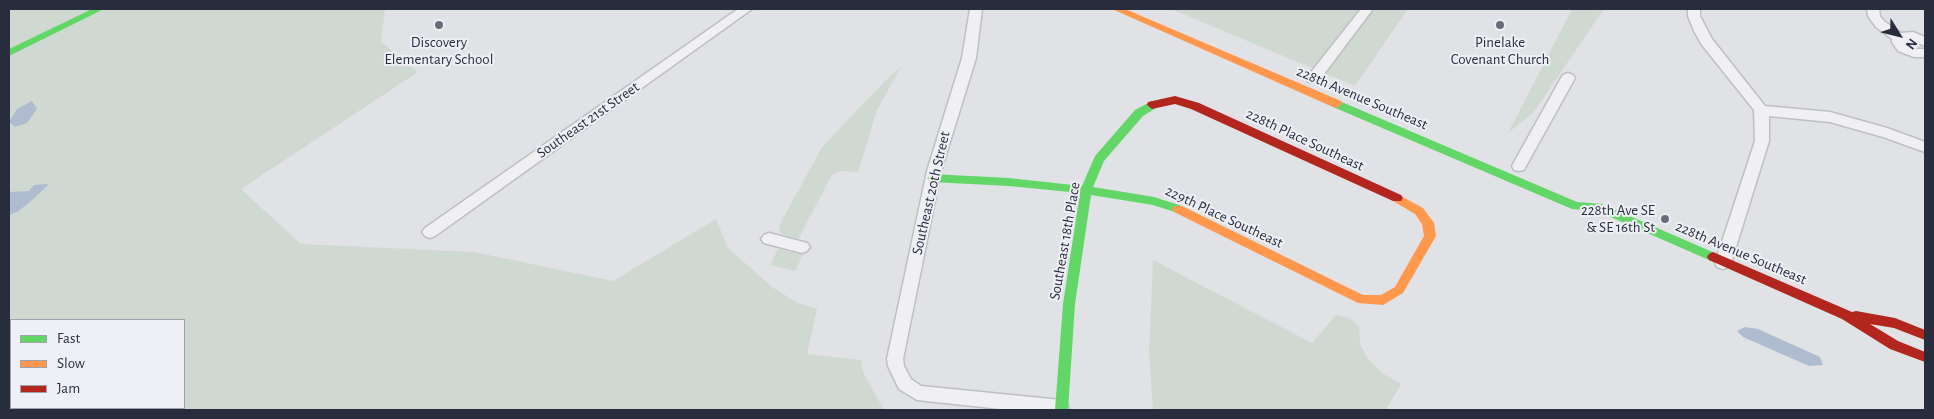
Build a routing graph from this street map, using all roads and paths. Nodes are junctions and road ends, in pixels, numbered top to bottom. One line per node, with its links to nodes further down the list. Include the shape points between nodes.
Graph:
1 (99, 9): 10 (street)
2 (746, 9): 22 (street, Southeast 21st Street)
3 (976, 9): 18 (street, Southeast 20th Street, via 969,58)
4 (1117, 9): 21 (street, 228th Avenue Southeast, via 1576,206)
5 (1368, 9): 13 (street)
6 (1694, 9): 15 (street, via 1696,22 1707,42 1738,77)
7 (1873, 9): 8 (street, via 1880,24)
8 (1899, 37): 9 (street, via 1913,36); 11 (street, via 1898,42 1904,48 1914,53)
9 (1925, 42)
10 (9, 53)
11 (1925, 53)
12 (1568, 78): 17 (street)
13 (1313, 79)
14 (1157, 103): 19 (street, Southeast 18th Place, via 1140,113 1113,141 1099,159); 26 (street, 228th Place Southeast, via 1175,100 1188,103 1410,204 1424,217 1430,229 1428,242 1399,290)
15 (1761, 110): 16 (street, via 1830,117); 25 (street, via 1762,141)
16 (1925, 147)
17 (1519, 166)
18 (932, 178): 19 (street, 229th Place Southeast); 30 (street, Southeast 20th Street, via 895,359 900,378 917,393)
19 (1086, 190): 26 (street, 229th Place Southeast, via 1154,201 1180,210 1362,300); 31 (street, Southeast 18th Place, via 1069,304)
20 (1586, 195): 21 (street, 228th Avenue Southeast)
21 (1598, 207): 25 (street, 228th Avenue Southeast)
22 (430, 232)
23 (769, 239): 24 (street)
24 (802, 247)
25 (1723, 263): 27 (street, 228th Avenue Southeast)
26 (1376, 301)
27 (1846, 314): 28 (street, 228th Avenue Southeast, via 1895,323); 29 (street, 228th Avenue Southeast, via 1894,345)
28 (1925, 335)
29 (1925, 357)
30 (965, 405): 31 (street)
31 (1061, 409)

